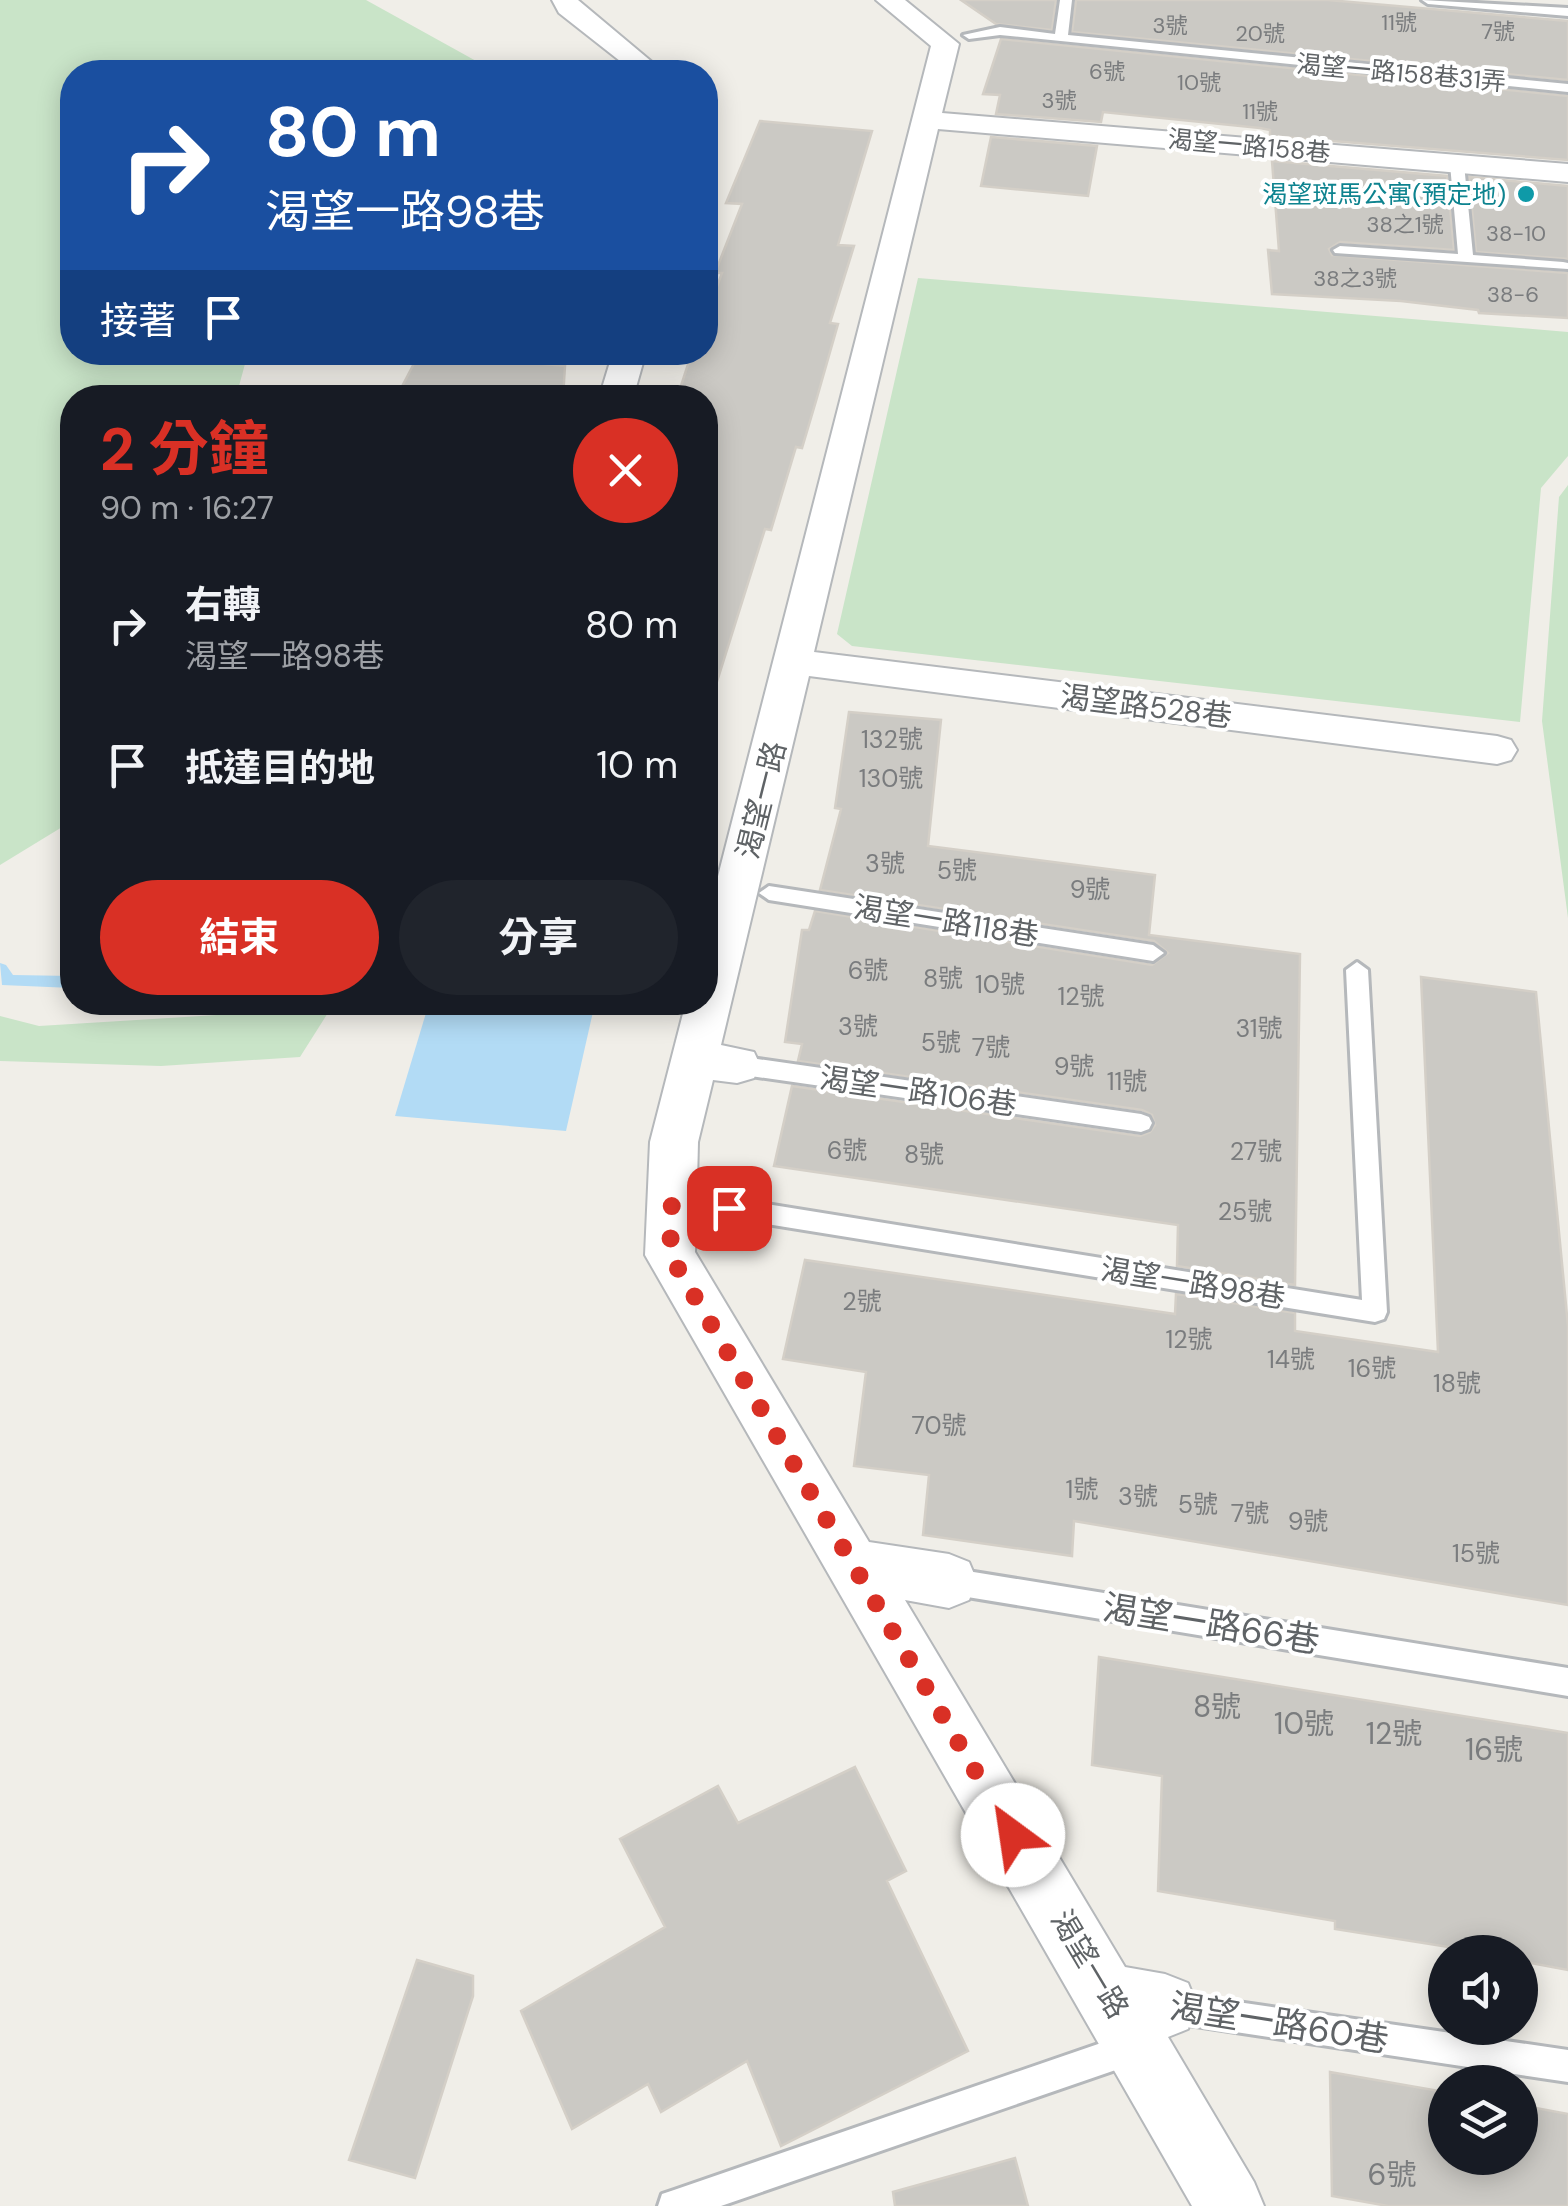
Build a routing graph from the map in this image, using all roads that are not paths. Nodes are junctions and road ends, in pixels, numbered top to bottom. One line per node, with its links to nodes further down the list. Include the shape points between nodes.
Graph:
1 (565, 0): 8 (street)
2 (889, 0): 6 (street)
3 (1066, 0): 7 (lane)
4 (1428, 0): 5 (lane)
5 (1568, 12)
6 (955, 37): 7 (lane, 渴望一路158巷31弄, via 1000,32); 10 (street, 渴望一路, via 945,44)
7 (1062, 38): 9 (lane, 渴望一路158巷31弄)
8 (635, 60)
9 (1568, 88)
10 (929, 120): 11 (street, 渴望一路158巷); 16 (street, 渴望一路)
11 (1457, 164): 12 (street, 渴望一路158巷); 14 (lane)
12 (1568, 173)
13 (1340, 250): 14 (lane)
14 (1466, 258): 15 (lane)
15 (1563, 266)
16 (795, 662): 17 (street, 渴望路528巷); 18 (street, 渴望一路)
17 (1497, 750)
18 (754, 891): 19 (lane, 渴望一路118巷); 21 (street, 渴望一路)
19 (1153, 953)
20 (1357, 970): 24 (lane, 渴望一路98巷, via 1375,1312)
21 (716, 1062): 22 (lane, 渴望一路106巷); 23 (street, 渴望一路, via 674,1142)
22 (1141, 1123)
23 (672, 1199): 24 (street, 渴望一路98巷); 25 (street, 渴望一路, via 670,1255)
24 (729, 1208)
25 (855, 1566): 26 (street, 渴望一路66巷); 28 (street, 渴望一路)
26 (949, 1582): 27 (lane, 渴望一路66巷)
27 (1568, 1682)
28 (1138, 2016): 29 (lane, 渴望一路60巷); 30 (lane); 31 (street, 渴望一路)
29 (1568, 2066)
30 (674, 2206)
31 (1230, 2206)

